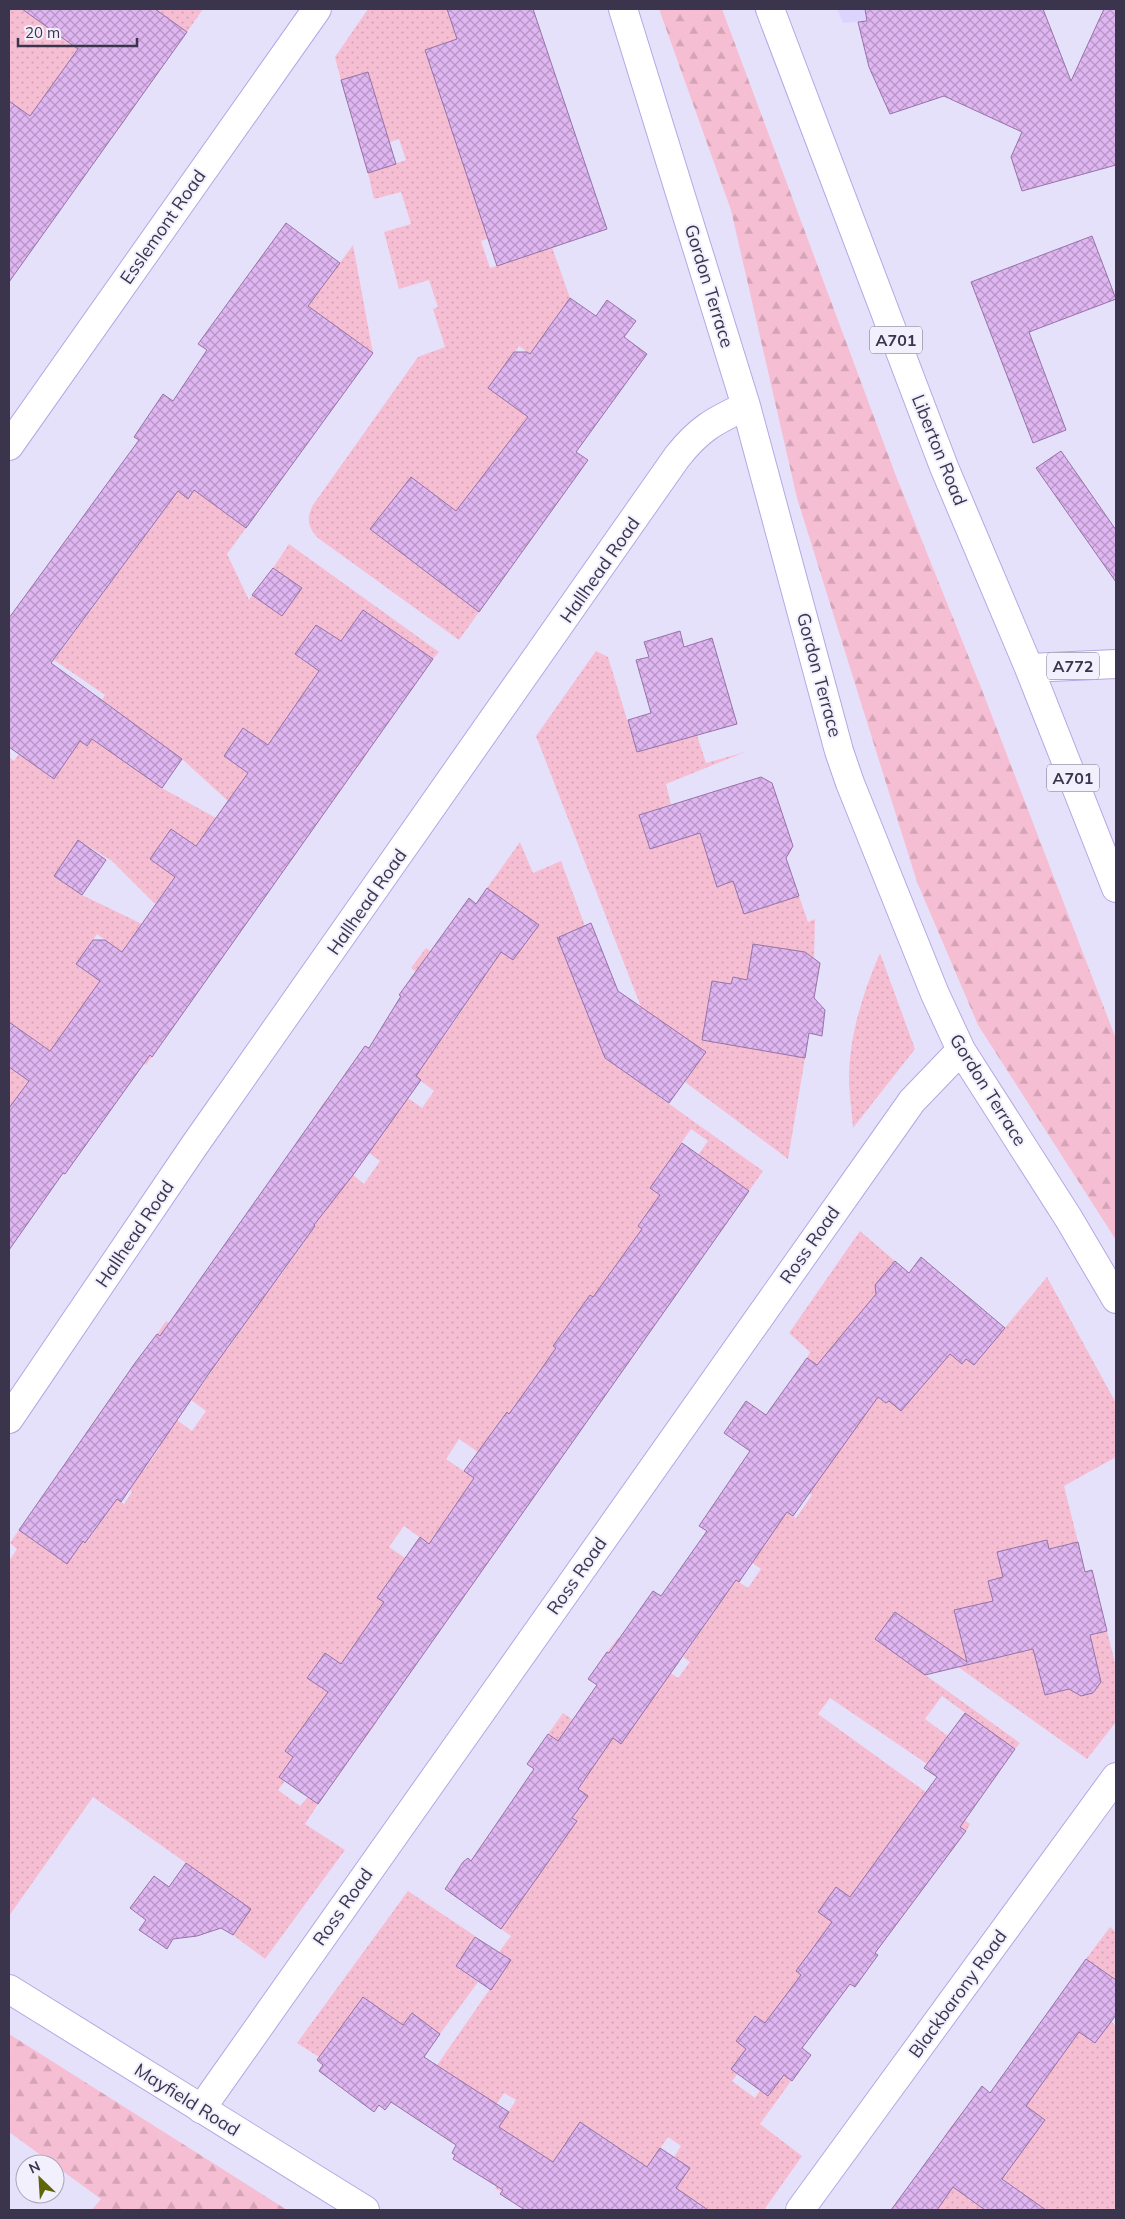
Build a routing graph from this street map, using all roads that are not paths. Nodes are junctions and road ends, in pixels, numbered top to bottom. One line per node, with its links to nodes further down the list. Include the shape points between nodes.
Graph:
1 (318, 9): 5 (street, Esslemont Road)
2 (623, 9): 4 (street, Gordon Terrace)
3 (770, 9): 7 (street, Liberton Road / A701, via 944,467)
4 (746, 406): 9 (street, Gordon Terrace, via 844,768 935,994); 11 (street, Hallhead Road, via 706,426 691,440 194,1146)
5 (9, 446)
6 (1116, 664): 7 (street, A772)
7 (1029, 668): 8 (street, Liberton Road / A701)
8 (1116, 888)
9 (961, 1050): 10 (street, Gordon Terrace); 14 (street, Ross Road, via 912,1101)
10 (1116, 1299)
11 (9, 1420)
12 (1116, 1777): 16 (street, Blackbarony Road)
13 (9, 1989): 14 (street, Mayfield Road)
14 (201, 2109): 15 (street, Mayfield Road)
15 (365, 2210)
16 (800, 2210)

